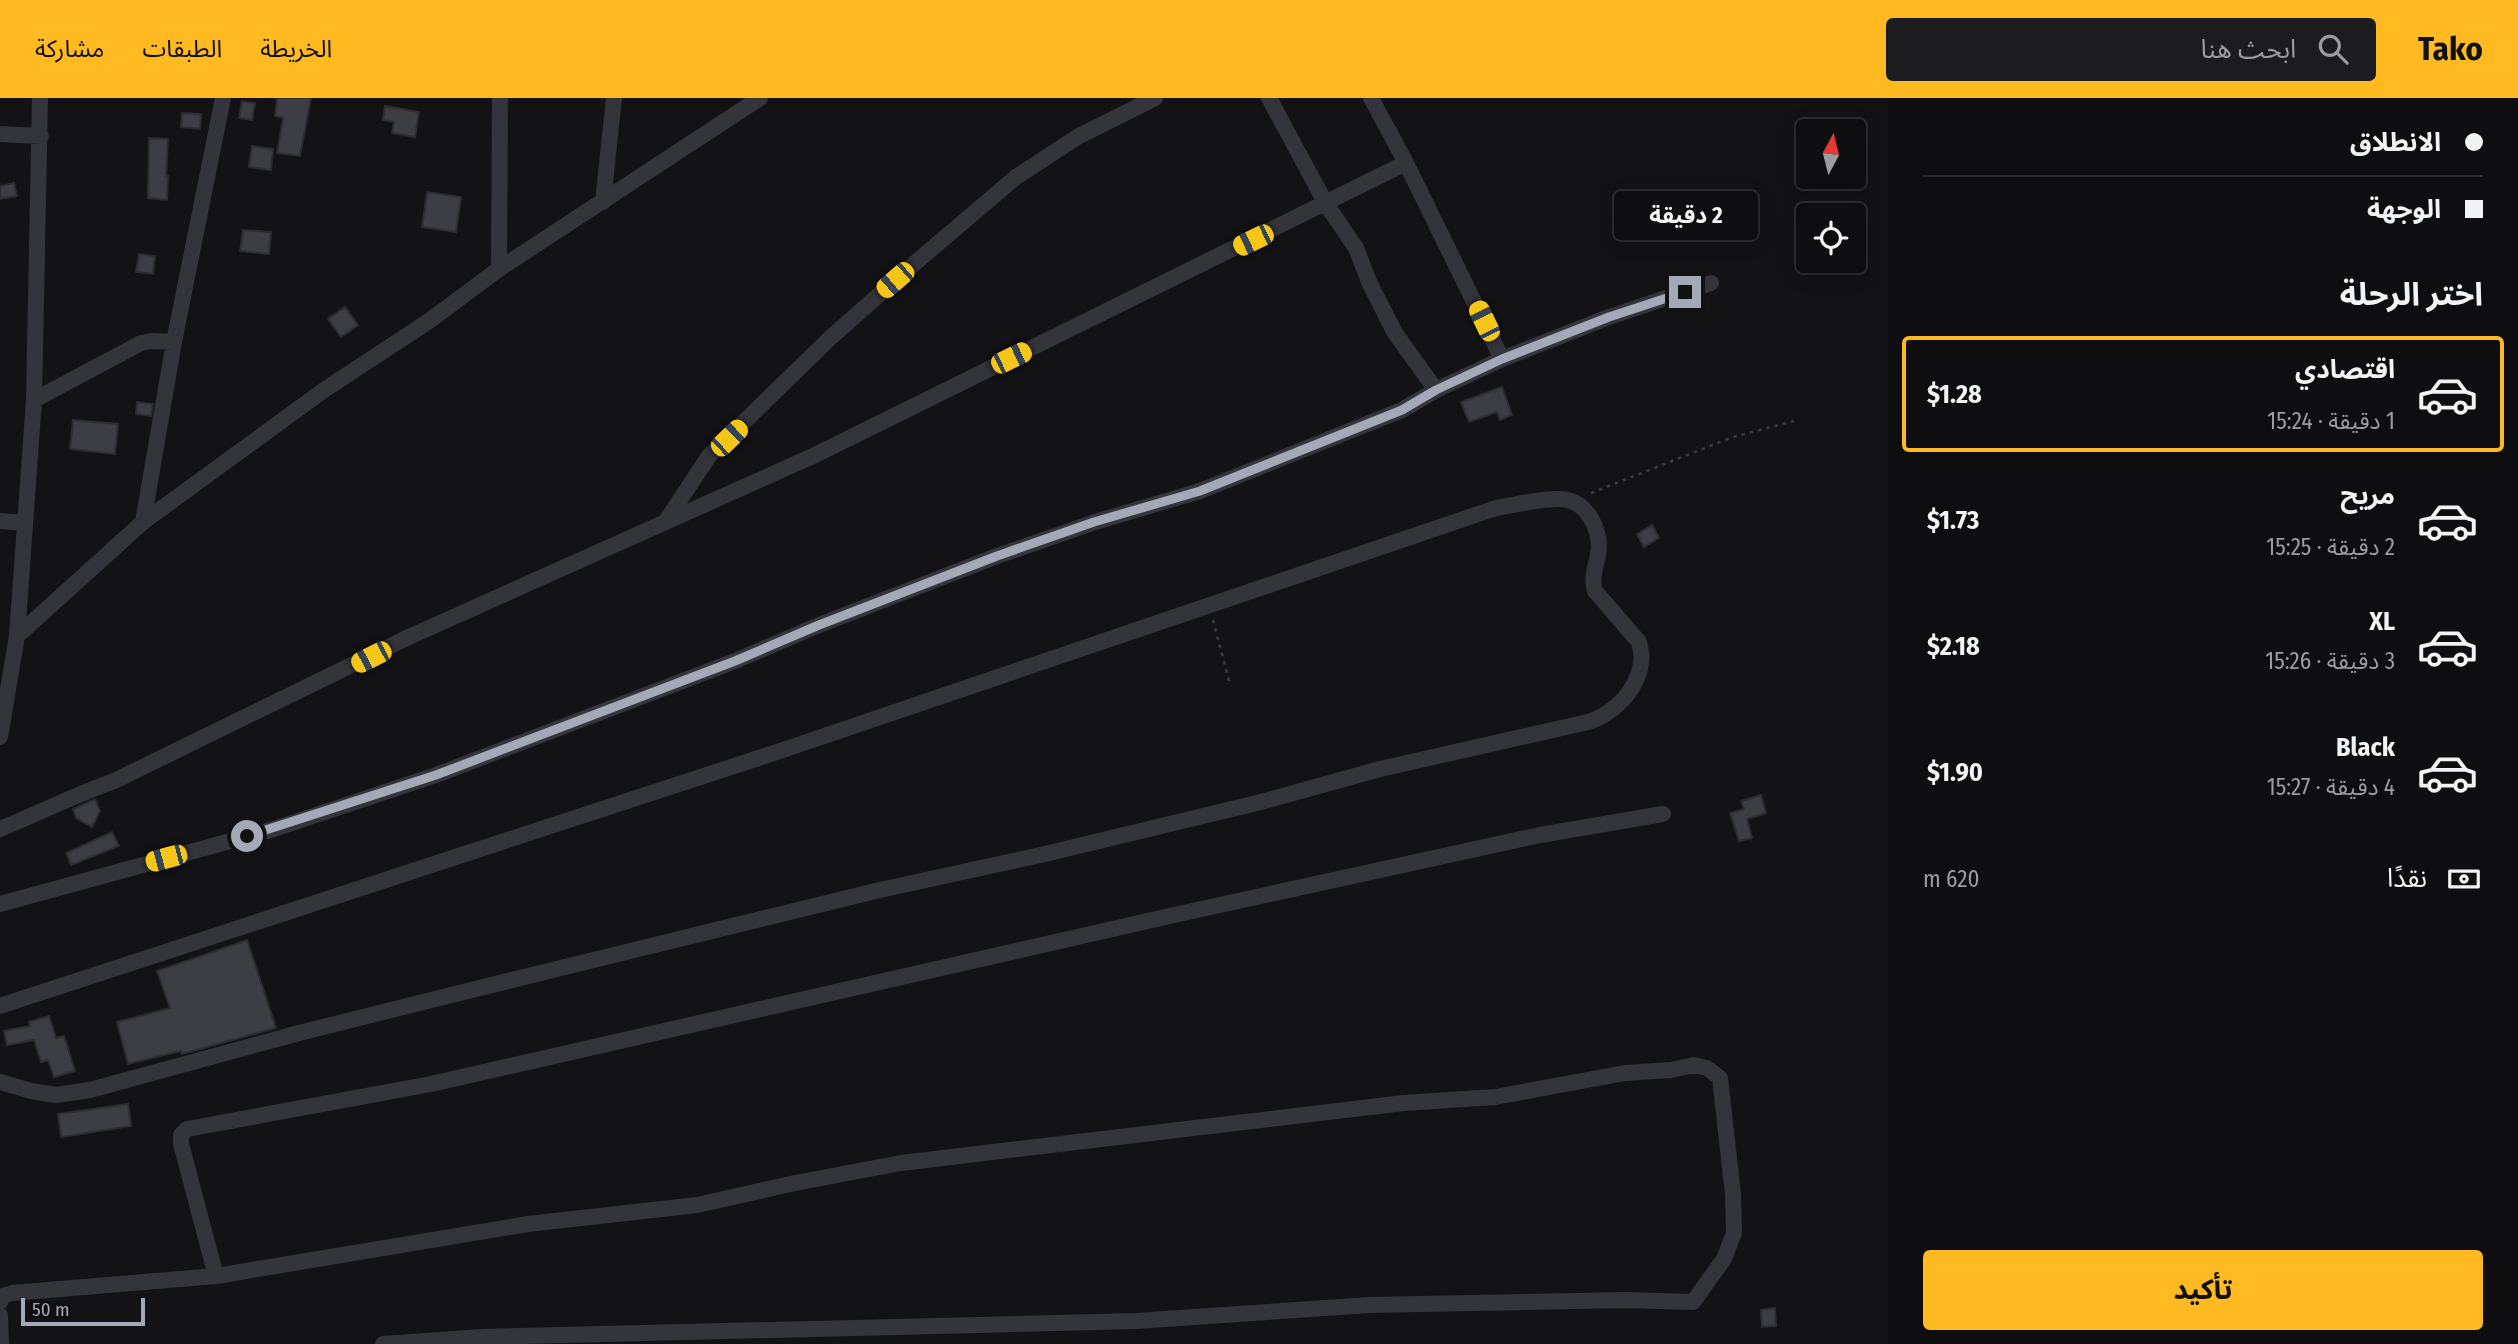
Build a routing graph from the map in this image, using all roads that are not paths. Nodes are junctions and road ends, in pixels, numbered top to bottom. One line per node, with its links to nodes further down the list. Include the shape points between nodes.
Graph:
1 (40, 98): 10 (street)
2 (223, 98): 16 (street)
3 (500, 98): 14 (street)
4 (614, 98): 12 (street)
5 (760, 98): 12 (street)
6 (1155, 98): 20 (street, via 1079,136 1016,177 908,269 709,456)
7 (1269, 98): 13 (street)
8 (1371, 98): 11 (street)
9 (0, 134): 10 (street)
10 (41, 136): 19 (street)
11 (1406, 163): 13 (street); 17 (street)
12 (603, 202): 14 (street)
13 (1326, 204): 18 (street, via 1356,248 1395,333); 20 (street, via 813,456)
14 (499, 270): 22 (street)
15 (1711, 283): 17 (street)
16 (174, 342): 19 (street, via 141,343); 22 (street)
17 (1502, 359): 18 (street)
18 (1436, 390): 28 (street, via 1402,410 1200,491 997,556 436,775 274,829)
19 (34, 400): 23 (street)
20 (666, 521): 27 (street, via 411,636 114,781)
21 (0, 522): 23 (street)
22 (143, 522): 24 (street)
23 (25, 523): 24 (street)
24 (17, 636): 25 (street)
25 (0, 737)
26 (1663, 814): 31 (street, via 1540,835 1174,915 431,1084 187,1129 181,1143)
27 (0, 829)
28 (0, 904)
29 (0, 1006): 30 (street, via 711,774 1496,508 1567,499 1582,507 1595,524 1599,548 1592,583 1595,591 1641,649 1629,693 1601,718 520,978 90,1090 56,1095)
30 (0, 1082)
31 (216, 1276): 32 (street, via 12,1293); 35 (street, via 528,1224 697,1205 901,1163 1404,1103 1495,1097 1694,1065 1720,1078 1734,1233 1724,1259 1693,1302 1368,1305 1136,1321 482,1337)
32 (0, 1302)
33 (0, 1315): 34 (street)
34 (1, 1344)
35 (383, 1344)

